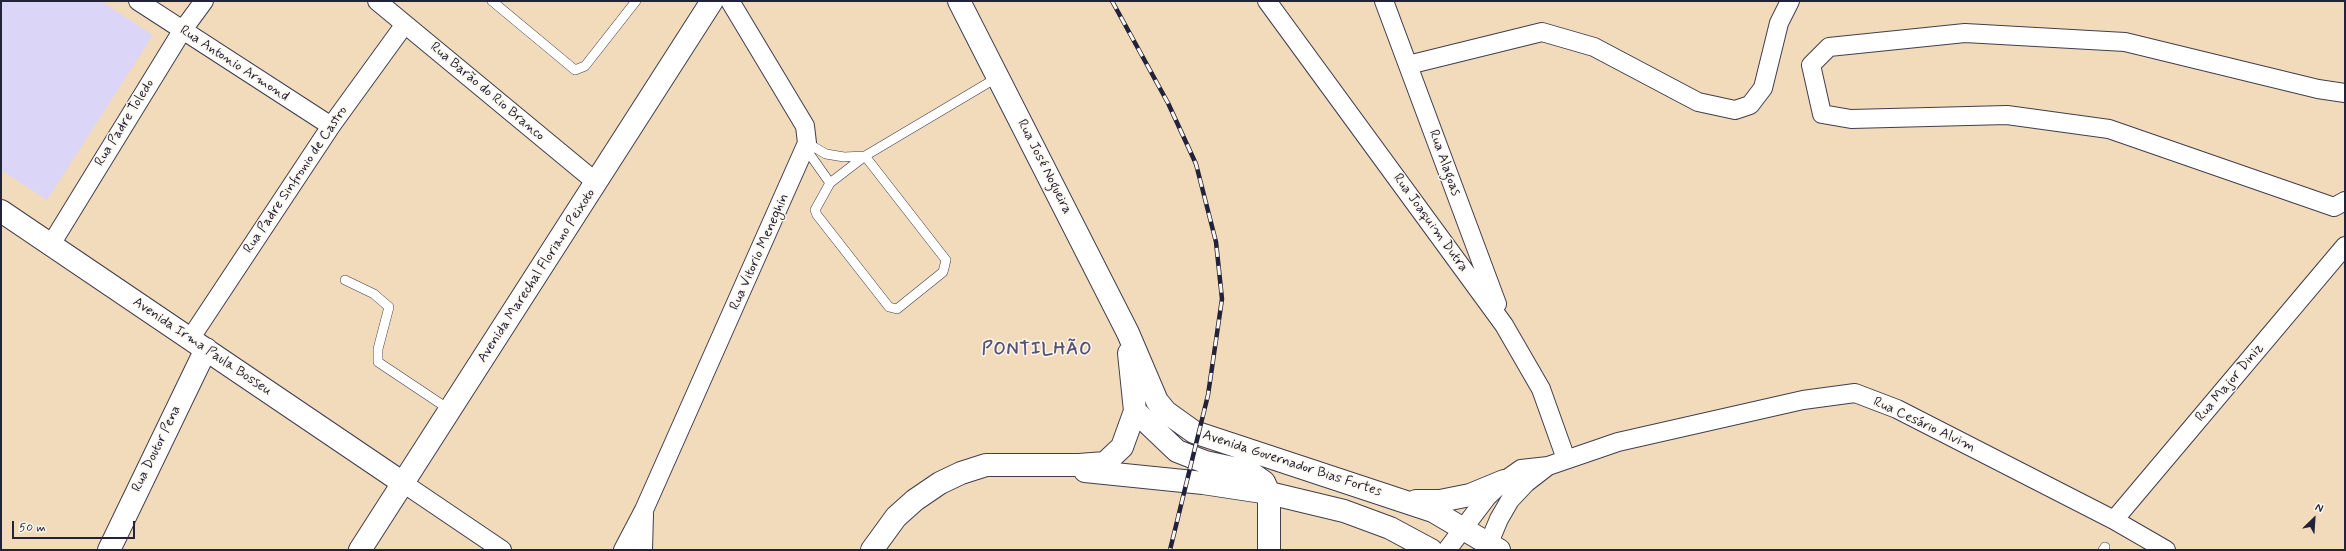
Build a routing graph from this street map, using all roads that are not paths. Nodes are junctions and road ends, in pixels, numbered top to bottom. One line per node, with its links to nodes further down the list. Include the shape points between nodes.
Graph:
1 (138, 1): 13 (street, Rua Antonio Armond)
2 (204, 1): 13 (street, Rua Padre Toledo)
3 (377, 1): 12 (street, Rua Barão do Rio Branco)
4 (492, 1): 5 (lane, via 575,70 585,66)
5 (636, 1)
6 (712, 1): 20 (main road, Avenida Marechal Floriano Peixoto)
7 (730, 1): 18 (street, via 805,126)
8 (960, 1): 15 (main road, Rua José Nogueira)
9 (1267, 1): 27 (street, Rua Joaquim Dutra)
10 (1384, 1): 14 (street, Rua Alagoas)
11 (1790, 1): 14 (street, via 1779,23 1763,88 1750,105 1735,110 1698,102 1594,47 1542,32)
12 (405, 24): 17 (street, Rua Padre Sinfronio de Castro); 20 (street, Rua Barão do Rio Branco)
13 (182, 31): 17 (street, Rua Antonio Armond); 24 (street, Rua Padre Toledo)
14 (1408, 65): 27 (street, Rua Alagoas)
15 (998, 77): 19 (lane); 28 (main road, Rua José Nogueira)
16 (2345, 93): 22 (street, via 2318,89 2125,42 1988,34 1965,33 1829,47 1811,65 1822,114 1851,119 2007,114 2109,129 2334,207)
17 (331, 126): 29 (street, Rua Padre Sinfronio de Castro)
18 (807, 146): 19 (lane, via 844,158); 21 (lane); 39 (street, Rua Vitorio Meneghin)
19 (865, 156): 21 (lane); 21 (lane, via 946,260 943,272 897,309 889,307 817,215 816,204)
20 (597, 182): 30 (main road, Avenida Marechal Floriano Peixoto)
21 (830, 183)
22 (2345, 201)
23 (1, 211): 24 (main road, Avenida Irma Paula Bosseu)
24 (50, 246): 29 (main road, Avenida Irma Paula Bosseu)
25 (2345, 246): 40 (street, Rua Major Diniz)
26 (345, 280): 30 (lane, via 374,294 389,308 378,349 378,362)
27 (1504, 325): 32 (street, Rua Joaquim Dutra, via 1541,389)
28 (1128, 333): 31 (main road); 38 (main road, Avenida Governador Bias Fortes, via 1157,401 1166,412 1194,432)
29 (198, 344): 36 (main road, Avenida Irma Paula Bosseu); 43 (main road, Rua Doutor Pena)
30 (450, 410): 36 (main road, Avenida Marechal Floriano Peixoto)
31 (1135, 412): 33 (main road, via 1122,447 1105,463); 37 (main road, via 1177,451 1205,462 1254,475 1264,482)
32 (1566, 459): 34 (street, Rua Cesário Alvim); 40 (street, Rua Cesário Alvim, via 1618,442 1802,400 1855,393 1897,409)
33 (1048, 466): 37 (main road, Avenida Governador Bias Fortes); 48 (main road, via 986,465 940,482 896,517)
34 (1548, 466): 35 (street, via 1527,467); 42 (street, via 1526,483 1510,500)
35 (1504, 481): 38 (main road, via 1470,495 1440,501); 41 (street, via 1487,497)
36 (403, 483): 44 (main road, Avenida Marechal Floriano Peixoto); 45 (street)
37 (1269, 493): 49 (main road); 50 (main road, Avenida Governador Bias Fortes, via 1344,511 1384,525)
38 (1407, 501): 41 (main road, Avenida Governador Bias Fortes, via 1434,511)
39 (644, 510): 46 (street, Rua Vitorio Meneghin); 47 (street, Rua Vitorio Meneghin)
40 (2114, 520): 52 (street, Rua Cesário Alvim)
41 (1464, 527): 42 (main road, Avenida Governador Bias Fortes); 51 (street)
42 (1491, 548)
43 (109, 550)
44 (360, 550)
45 (502, 550)
46 (623, 550)
47 (643, 550)
48 (872, 550)
49 (1270, 550)
50 (1431, 550)
51 (1446, 550)
52 (2166, 550)

